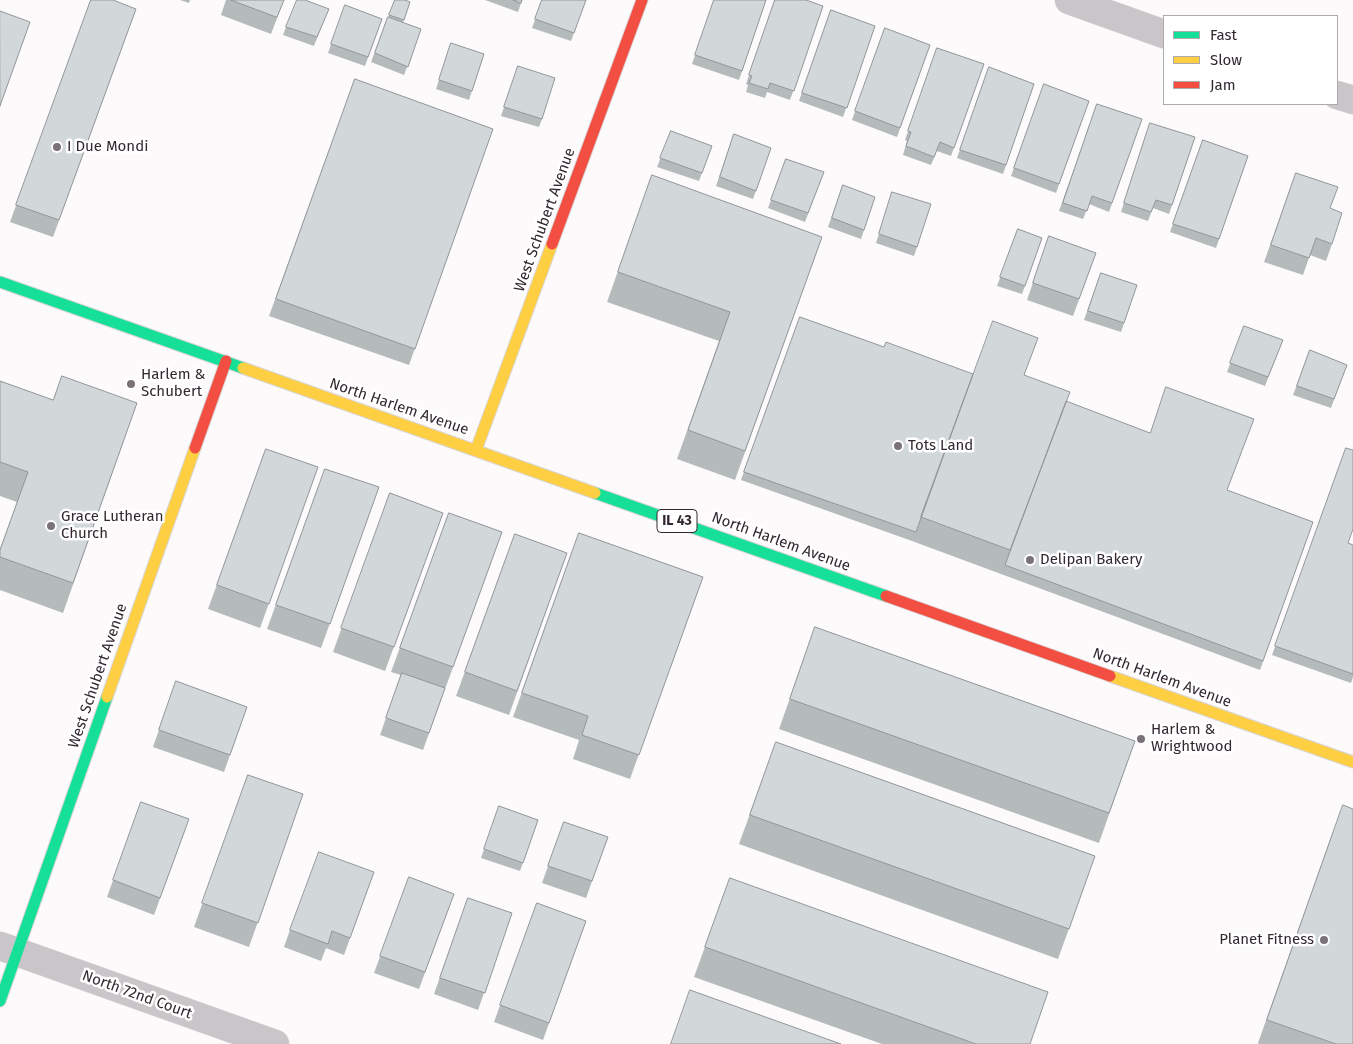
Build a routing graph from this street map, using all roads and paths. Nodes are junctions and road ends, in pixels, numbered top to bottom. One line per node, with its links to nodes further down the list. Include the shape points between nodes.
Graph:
1 (642, 0): 8 (main road, West Schubert Avenue)
2 (1069, 0): 3 (street)
3 (1163, 34)
4 (1338, 95): 5 (street)
5 (1353, 100)
6 (0, 282): 7 (main road, North Harlem Avenue / IL 43)
7 (226, 361): 8 (main road, North Harlem Avenue / IL 43); 10 (main road, West Schubert Avenue)
8 (476, 450): 9 (main road, North Harlem Avenue / IL 43)
9 (1353, 762)
10 (9, 949): 11 (main road, West Schubert Avenue); 12 (street, North 72nd Court)
11 (0, 1001)
12 (275, 1044)

